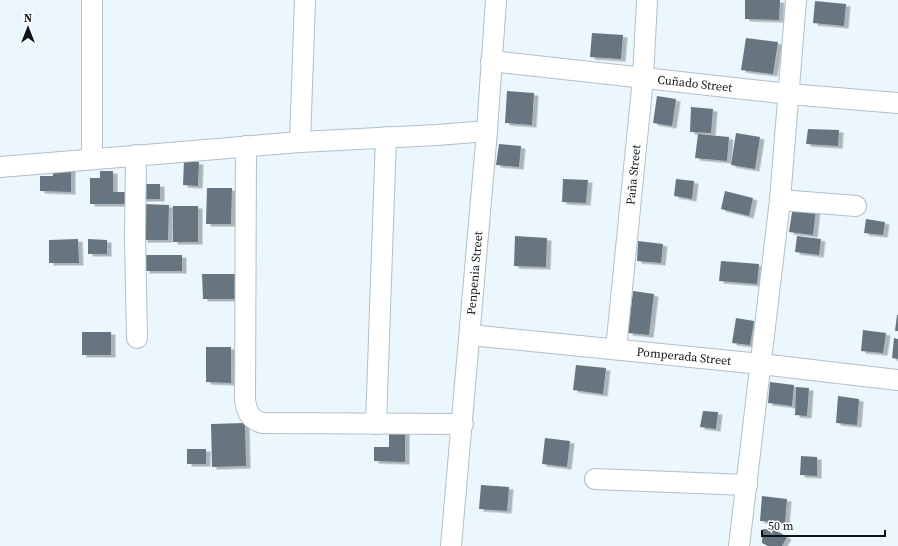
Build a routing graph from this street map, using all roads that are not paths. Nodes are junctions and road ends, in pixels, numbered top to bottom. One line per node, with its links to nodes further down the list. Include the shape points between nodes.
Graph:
1 (92, 0): 15 (street)
2 (305, 0): 12 (street)
3 (496, 0): 6 (street, Penpenia Street)
4 (647, 0): 7 (street, Paña Street)
5 (796, 0): 8 (street)
6 (491, 61): 7 (street, Cuñado Street); 10 (street, Penpenia Street)
7 (642, 78): 8 (street, Cuñado Street); 21 (street, Paña Street)
8 (789, 94): 9 (street, Cuñado Street); 17 (street)
9 (898, 103)
10 (487, 131): 11 (street); 19 (street, Penpenia Street)
11 (386, 137): 12 (street); 24 (street)
12 (300, 142): 13 (street)
13 (246, 146): 14 (street); 24 (street, via 245,400 248,413 256,421 263,422)
14 (136, 156): 15 (street); 20 (street)
15 (92, 159): 16 (street)
16 (0, 166)
17 (780, 200): 18 (street); 22 (street)
18 (856, 206)
19 (470, 334): 21 (street, Pomperada Street); 25 (street, Penpenia Street)
20 (137, 338)
21 (616, 349): 22 (street, Pomperada Street)
22 (761, 364): 23 (street, Pomperada Street); 27 (street)
23 (898, 380)
24 (376, 424): 25 (street)
25 (463, 424): 28 (street, Penpenia Street)
26 (595, 479): 27 (street)
27 (747, 485): 29 (street)
28 (452, 546)
29 (739, 546)

